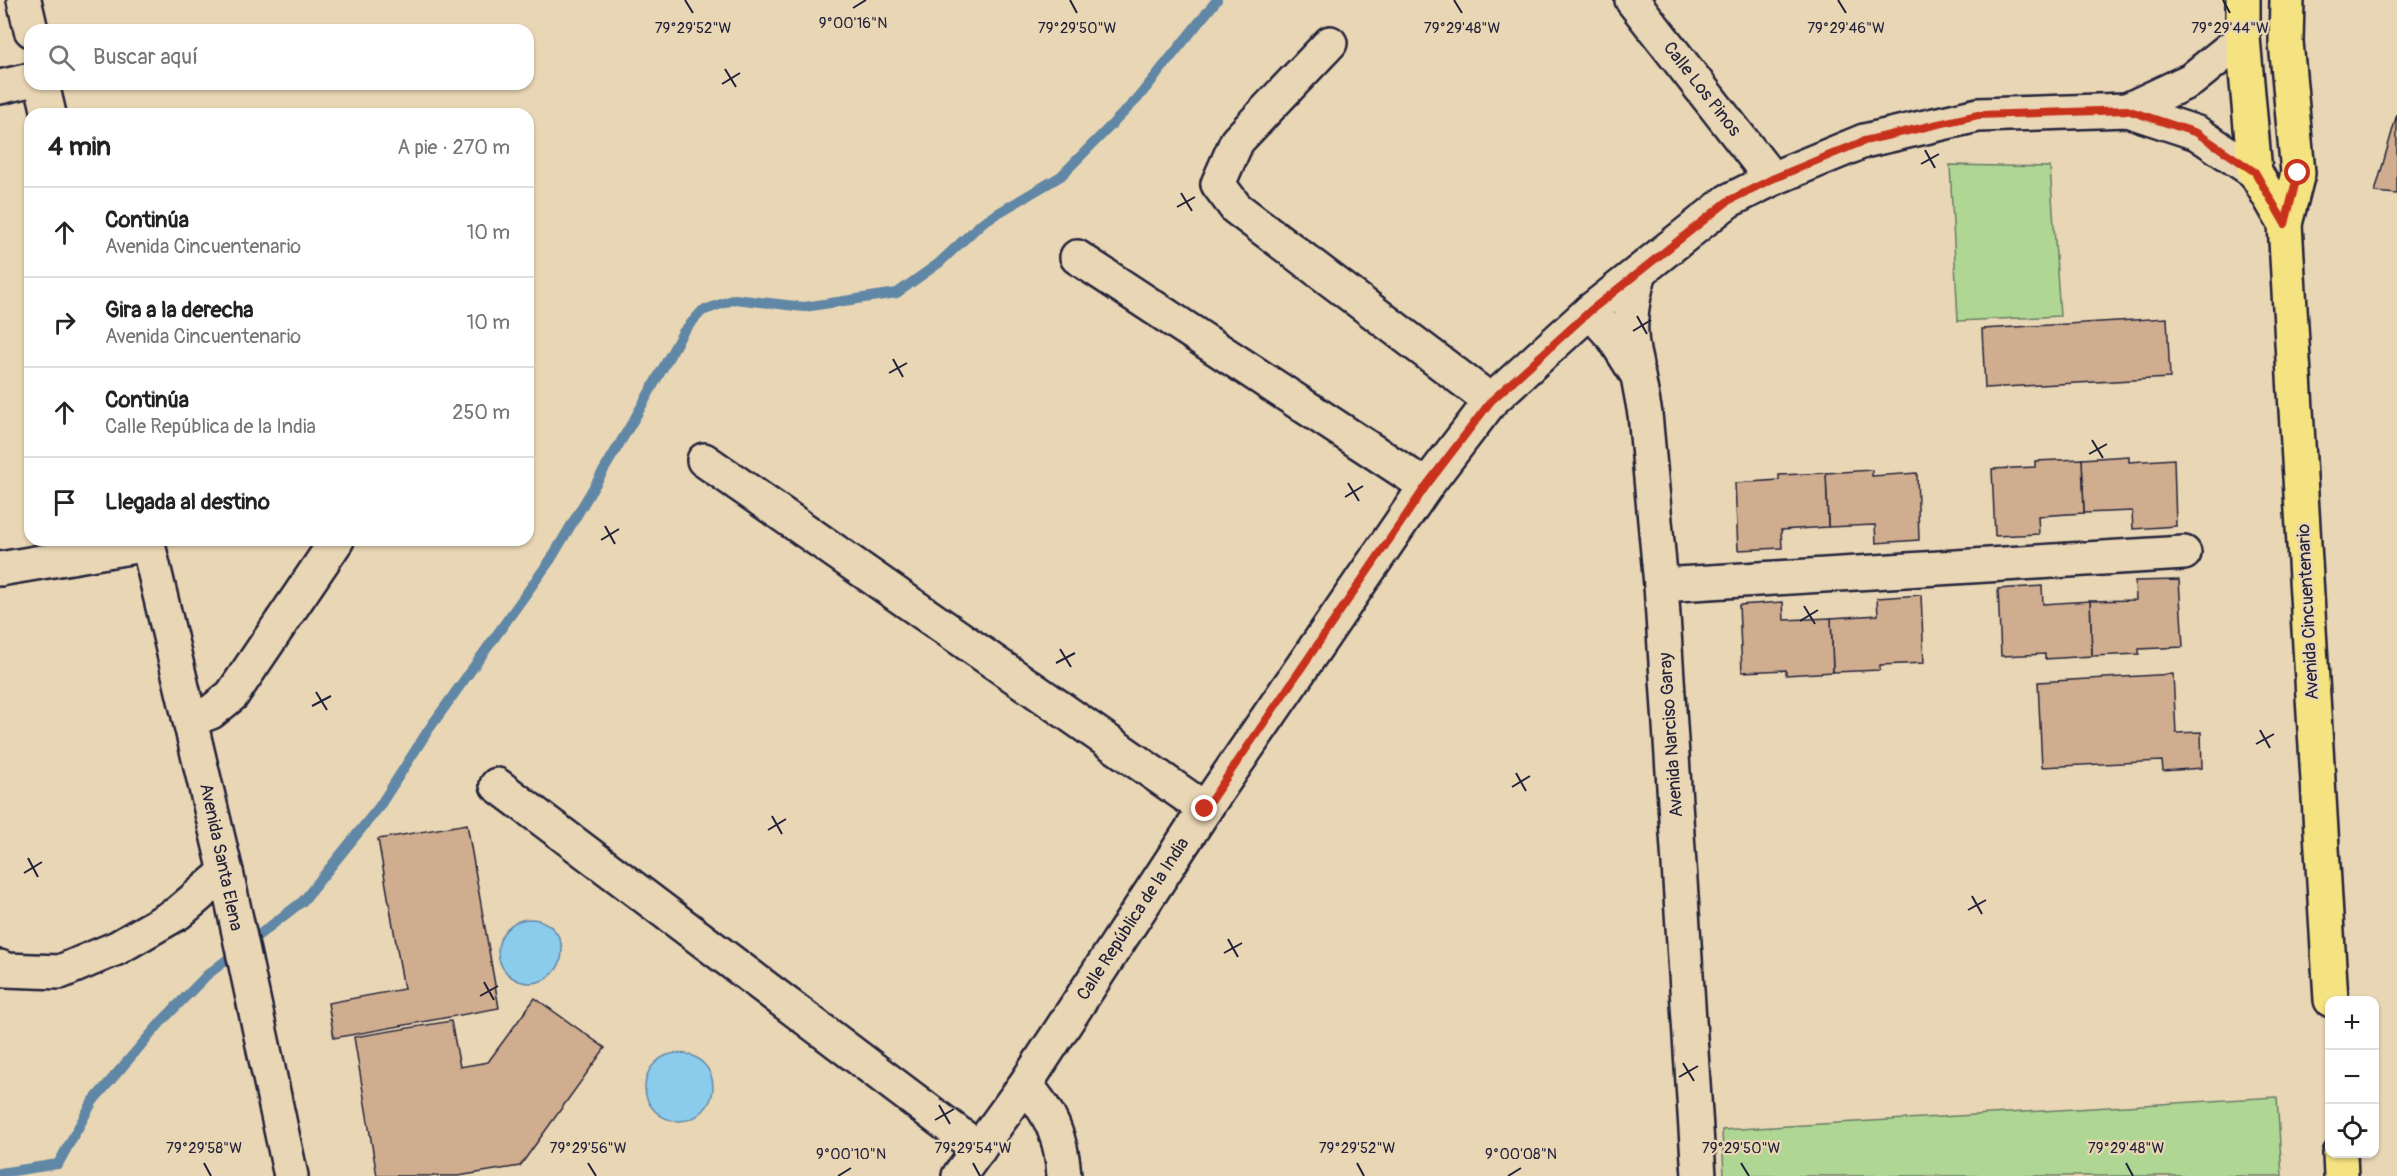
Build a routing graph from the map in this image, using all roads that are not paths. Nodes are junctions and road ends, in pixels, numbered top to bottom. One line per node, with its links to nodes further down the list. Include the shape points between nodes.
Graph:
1 (24, 0): 5 (street)
2 (1632, 0): 14 (street, Calle Los Pinos)
3 (2243, 0): 6 (main road, Avenida Cincuentenario)
4 (2287, 0): 15 (main road, Avenida Cincuentenario, via 2286,42 2298,173)
5 (29, 24)
6 (2243, 38): 12 (street, Calle República de la India, via 2191,80); 13 (main road, Avenida Cincuentenario)
7 (1330, 43): 20 (street, via 1237,141 1218,184 1236,208)
8 (24, 81): 9 (street)
9 (0, 87)
10 (43, 90): 11 (street)
11 (48, 108)
12 (2127, 110): 13 (street, Calle República de la India, via 2197,133); 14 (street, Calle República de la India, via 1978,115 1864,141)
13 (2255, 172): 15 (main road, Avenida Cincuentenario)
14 (1772, 179): 17 (street, Calle República de la India, via 1728,201)
15 (2285, 224): 34 (main road, Avenida Cincuentenario)
16 (1077, 256): 22 (street)
17 (1640, 272): 18 (street, Calle República de la India); 19 (street, via 1629,323)
18 (1590, 311): 19 (street, Avenida Narciso Garay, via 1614,338); 20 (street, Calle República de la India)
19 (1638, 376): 28 (street, Avenida Narciso Garay)
20 (1491, 401): 22 (street, Calle República de la India)
21 (704, 460): 31 (street)
22 (1426, 486): 31 (street, Calle República de la India)
23 (125, 546): 27 (street)
24 (148, 546): 29 (street, Avenida Santa Elena)
25 (333, 546): 29 (street, via 232,695 211,712)
26 (2184, 553): 28 (street)
27 (0, 569)
28 (1661, 585): 41 (street, Avenida Narciso Garay)
29 (190, 720): 32 (street, Avenida Santa Elena)
30 (496, 785): 36 (street)
31 (1205, 809): 35 (street, Calle República de la India)
32 (227, 880): 33 (street, via 108,952 60,972); 38 (street, Avenida Santa Elena)
33 (0, 968)
34 (2331, 996)
35 (1025, 1085): 36 (street, Calle República de la India); 40 (street, via 1041,1102 1055,1128)
36 (979, 1149): 39 (street, Calle República de la India)
37 (2340, 1158): 42 (main road)
38 (291, 1176)
39 (960, 1176)
40 (1064, 1176)
41 (1699, 1176)
42 (2341, 1176)

